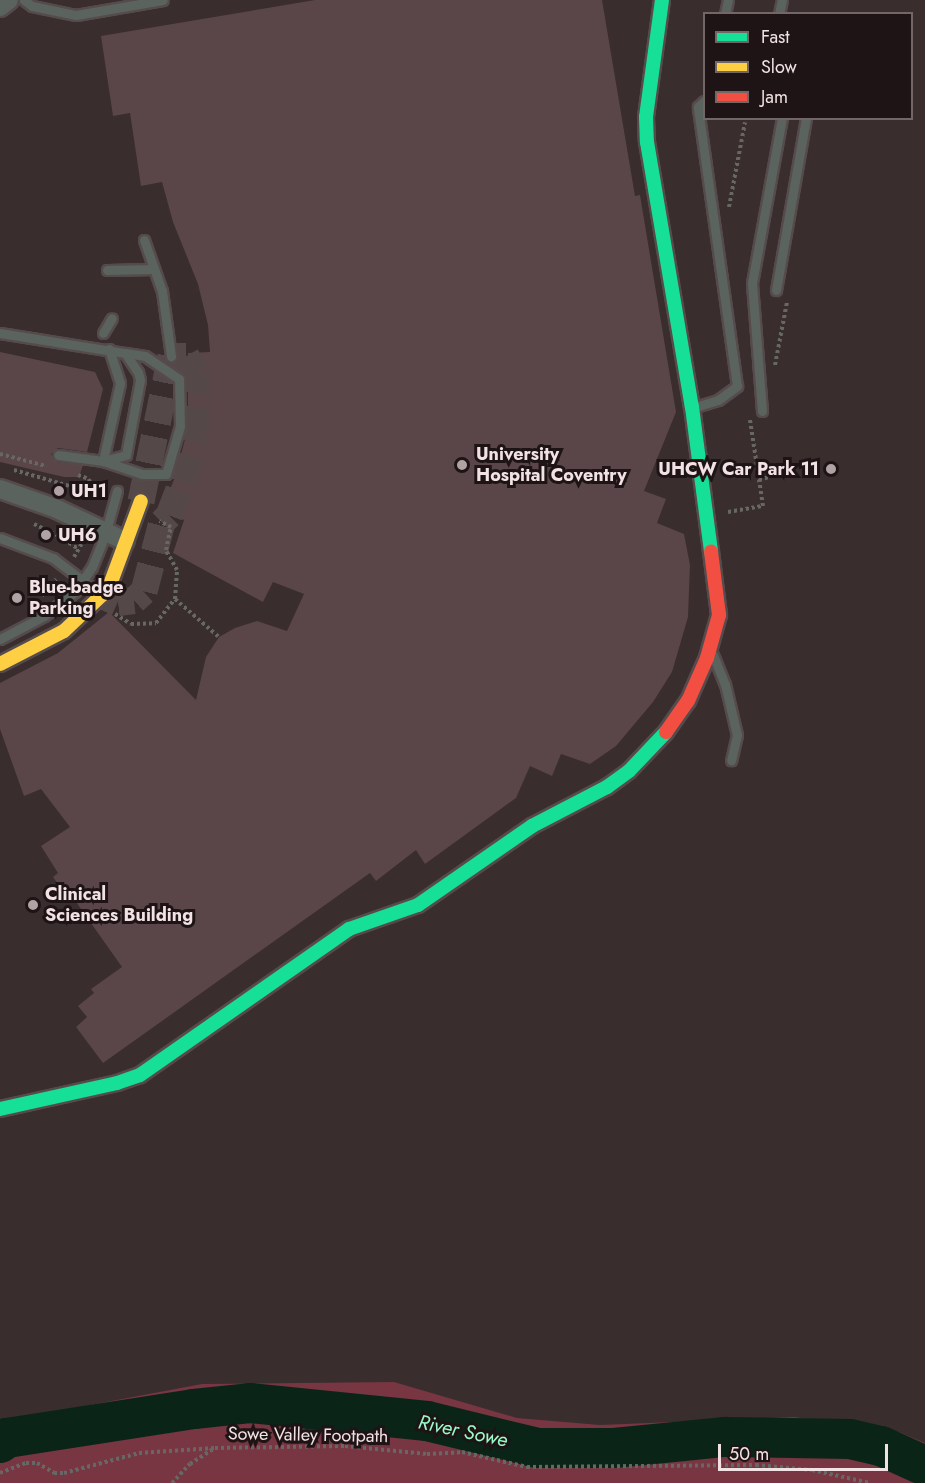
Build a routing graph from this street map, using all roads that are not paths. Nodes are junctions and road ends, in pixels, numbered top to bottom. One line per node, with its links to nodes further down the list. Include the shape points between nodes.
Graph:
1 (9, 0): 6 (street)
2 (24, 0): 7 (lane)
3 (54, 0): 7 (lane)
4 (163, 0): 7 (lane, via 75,15)
5 (662, 0): 21 (street, via 646,117 647,142)
6 (0, 7)
7 (46, 8)
8 (703, 103): 21 (lane, via 698,107 737,386 718,400)
9 (782, 120): 22 (lane, via 752,283)
10 (806, 120): 14 (lane)
11 (144, 240): 12 (lane)
12 (154, 269): 13 (lane); 20 (lane, via 162,291)
13 (107, 270)
14 (776, 290)
15 (112, 318): 17 (lane)
16 (0, 333): 18 (lane)
17 (103, 333)
18 (110, 349): 19 (lane); 24 (lane, via 120,383)
19 (125, 353): 24 (lane, via 140,380 126,455); 24 (lane, via 145,356 178,379 180,426 166,474 142,474)
20 (171, 356)
21 (692, 407): 34 (street, via 719,615)
22 (762, 411)
23 (58, 454): 24 (lane)
24 (103, 461)
25 (0, 489): 28 (street)
26 (117, 491): 28 (lane)
27 (141, 501): 30 (street)
28 (106, 532): 30 (street); 31 (lane)
29 (0, 538): 31 (lane, via 53,558)
30 (125, 541): 32 (street, via 111,582)
31 (84, 579): 32 (lane); 33 (lane, via 75,592 44,615)
32 (97, 591): 35 (lane); 36 (street, via 64,631)
33 (0, 639)
34 (710, 648): 37 (lane, via 725,684 737,735); 38 (street, via 687,700 661,739 607,787 532,826 418,905 349,929 140,1075)
35 (0, 650)
36 (0, 664)
37 (731, 760)
38 (0, 1109)

